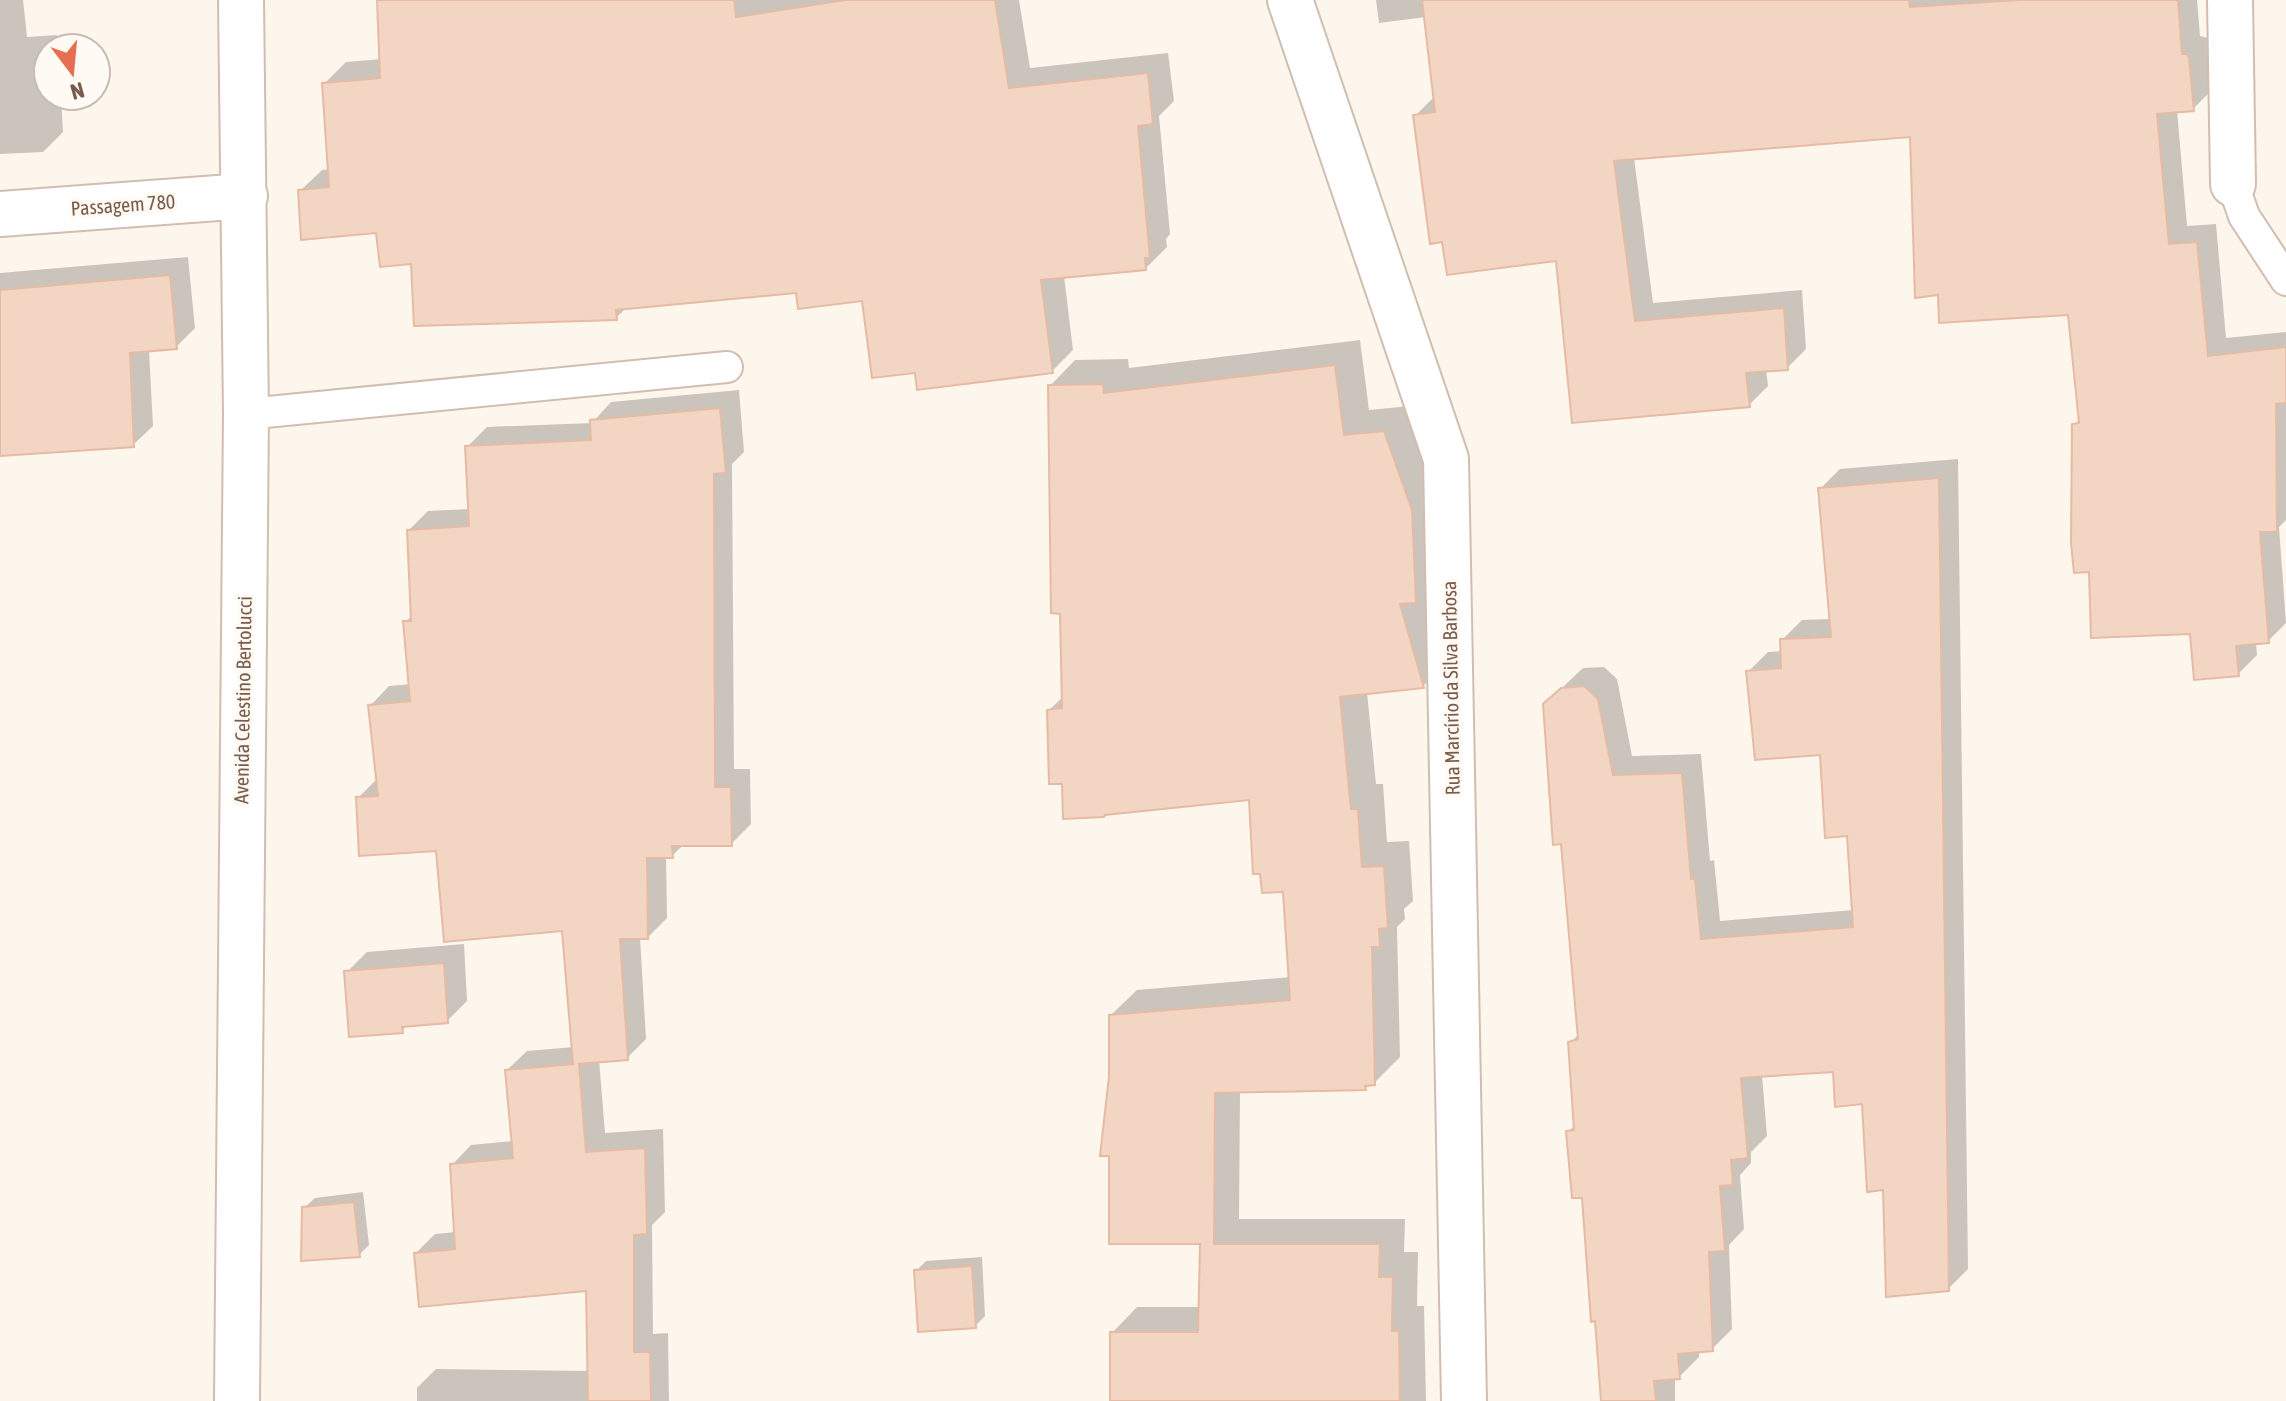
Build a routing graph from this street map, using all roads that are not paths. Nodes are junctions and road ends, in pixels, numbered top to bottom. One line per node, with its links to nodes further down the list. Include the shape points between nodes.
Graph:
1 (241, 0): 5 (street, Avenida Celestino Bertolucci)
2 (1290, 0): 11 (street, Rua Marcírio da Silva Barbosa, via 1446,459)
3 (2230, 0): 4 (street)
4 (2233, 184): 7 (lane, via 2244,216)
5 (245, 196): 6 (street, Passagem 780); 9 (street, Avenida Celestino Bertolucci)
6 (0, 214)
7 (2286, 280)
8 (727, 367): 9 (lane)
9 (246, 414): 10 (street, Avenida Celestino Bertolucci)
10 (237, 1401)
11 (1464, 1401)

